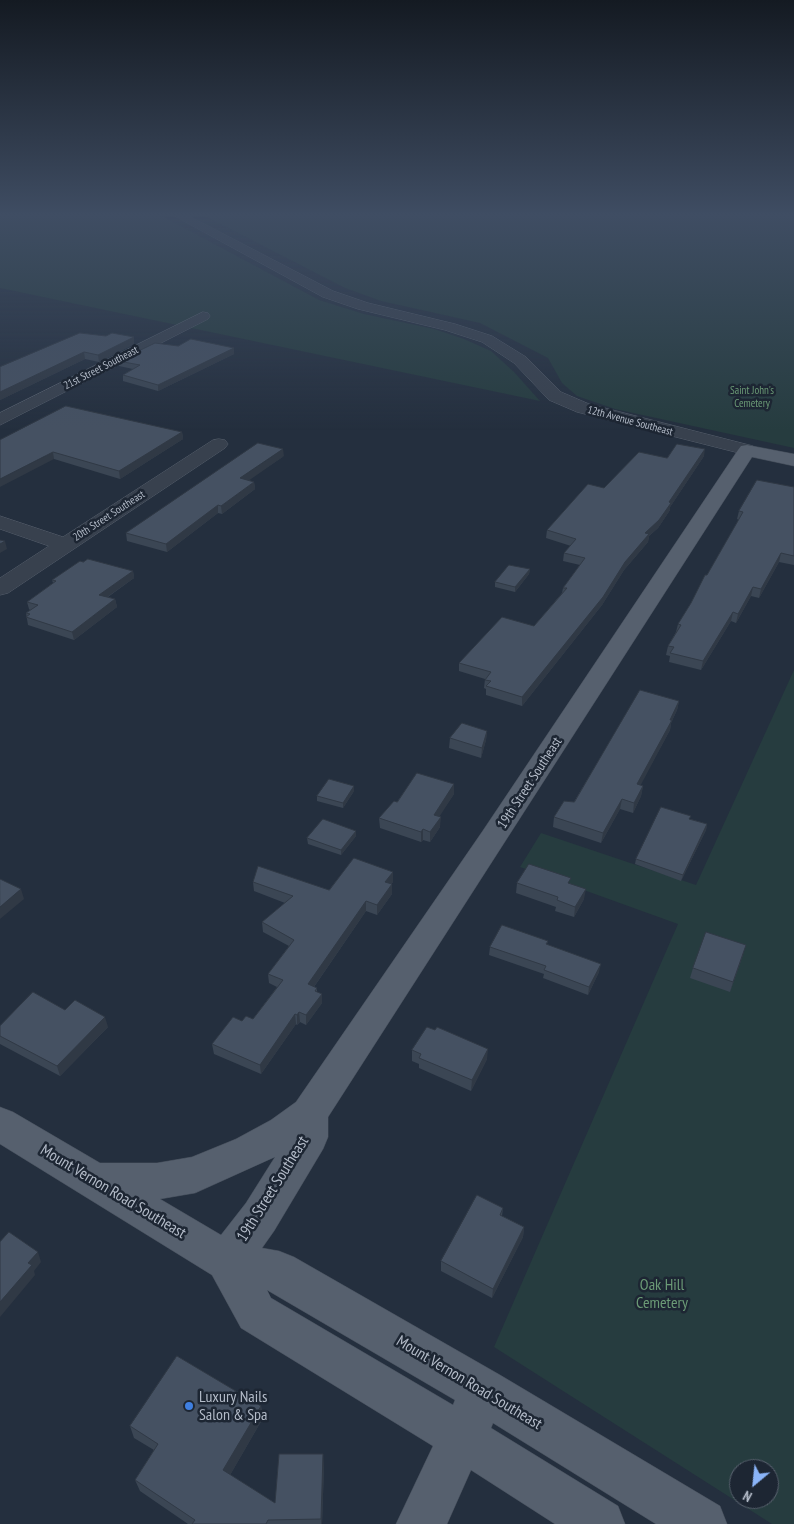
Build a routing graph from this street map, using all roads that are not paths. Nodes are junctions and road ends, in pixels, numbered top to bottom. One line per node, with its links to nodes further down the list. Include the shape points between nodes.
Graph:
1 (315, 287): 5 (street, 12th Avenue Southeast, via 362,306 487,339 510,352 547,389 567,402)
2 (203, 316): 3 (street, 21st Street Southeast)
3 (0, 420)
4 (219, 444): 8 (street, 20th Street Southeast)
5 (748, 450): 6 (main road, 12th Avenue Southeast); 10 (main road, 19th Street Southeast)
6 (794, 460)
7 (0, 522): 8 (street)
8 (66, 545): 9 (street, 20th Street Southeast)
9 (0, 588)
10 (309, 1114): 12 (main road, 19th Street Southeast, via 271,1140 195,1175 157,1181); 13 (main road, 19th Street Southeast, via 309,1137 260,1217)
11 (0, 1124): 12 (main road, Mount Vernon Road Southeast)
12 (96, 1181): 13 (main road, Mount Vernon Road Southeast)
13 (227, 1261): 14 (main road, Mount Vernon Road Southeast, via 279,1272); 15 (main road, Mount Vernon Road Southeast, via 256,1313)
14 (484, 1391): 15 (main road); 18 (main road, Mount Vernon Road Southeast)
15 (462, 1437): 16 (main road); 17 (main road, Mount Vernon Road Southeast)
16 (421, 1524)
17 (600, 1524)
18 (702, 1524)

